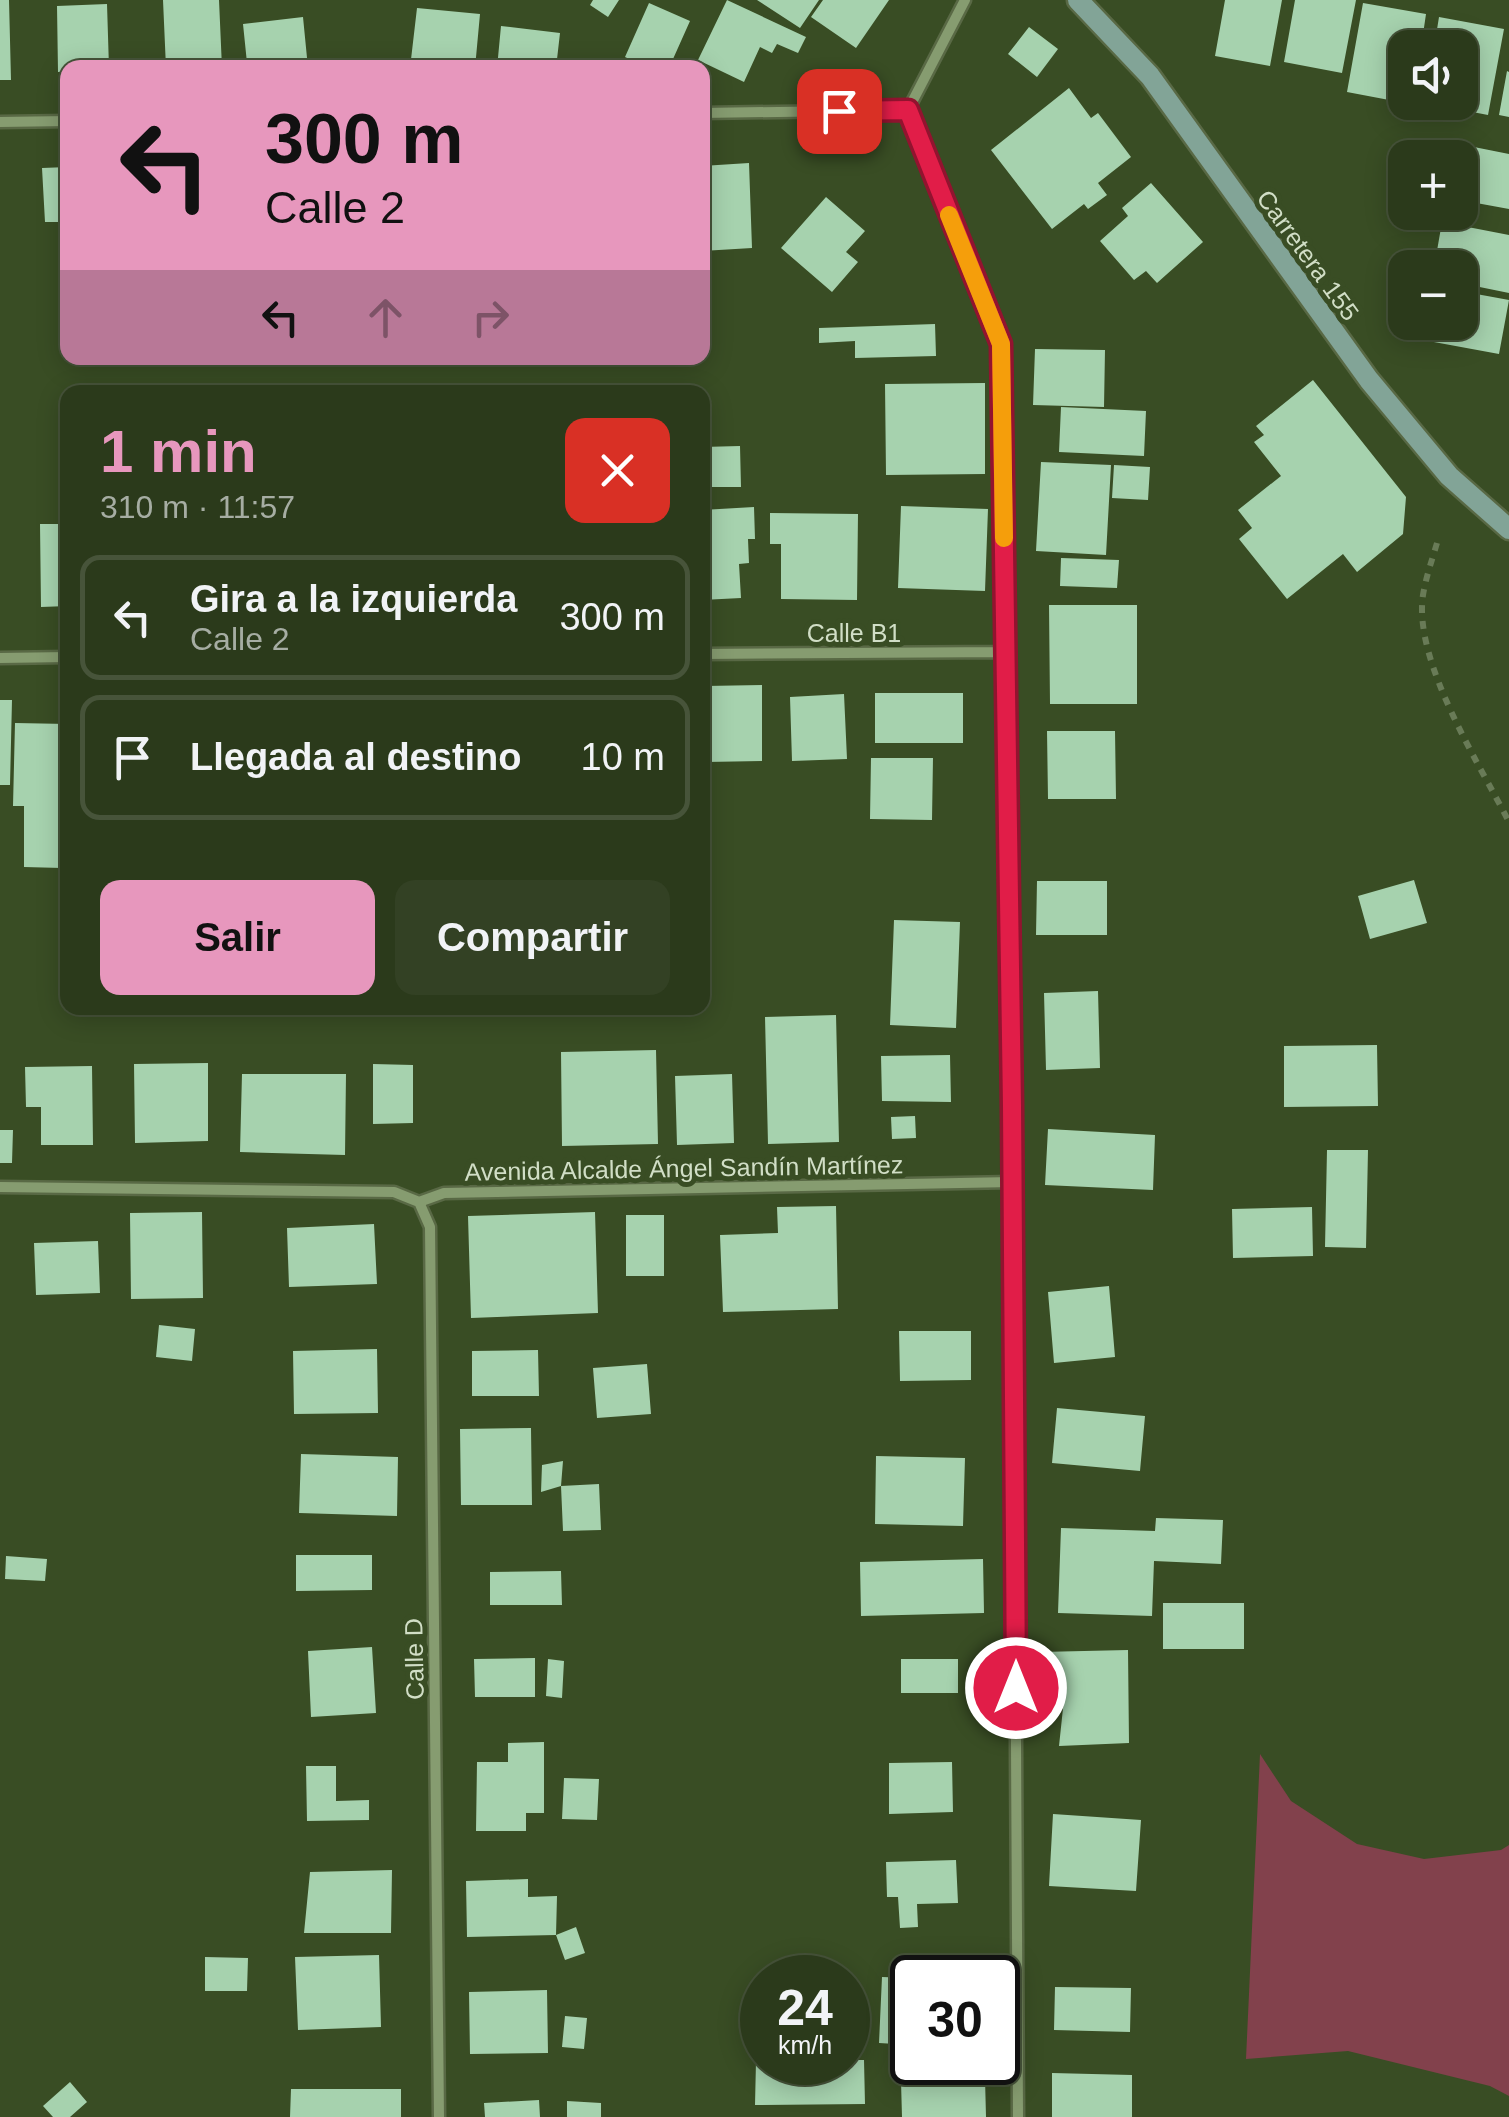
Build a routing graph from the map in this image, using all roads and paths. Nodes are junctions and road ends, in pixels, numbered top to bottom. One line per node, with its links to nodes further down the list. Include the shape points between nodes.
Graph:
1 (965, 0): 3 (street)
2 (1078, 0): 7 (street, Carretera 155, via 1150,76 1369,380 1449,476)
3 (908, 110): 4 (street); 9 (street, via 1001,344)
4 (710, 113)
5 (60, 121): 6 (street)
6 (0, 122)
7 (1509, 529)
8 (1437, 542): 13 (path, via 1423,597 1425,644)
9 (1006, 652): 10 (street, Calle B1); 14 (street)
10 (710, 654)
11 (0, 658): 12 (street)
12 (60, 658)
13 (1509, 822)
14 (1012, 1182): 16 (street, Avenida Alcalde Ángel Sandín Martínez, via 444,1193); 18 (street)
15 (0, 1187): 16 (street, Avenida Alcalde Ángel Sandín Martínez, via 394,1192)
16 (419, 1202): 17 (street, Calle D, via 430,1227)
17 (439, 2117)
18 (1018, 2117)

